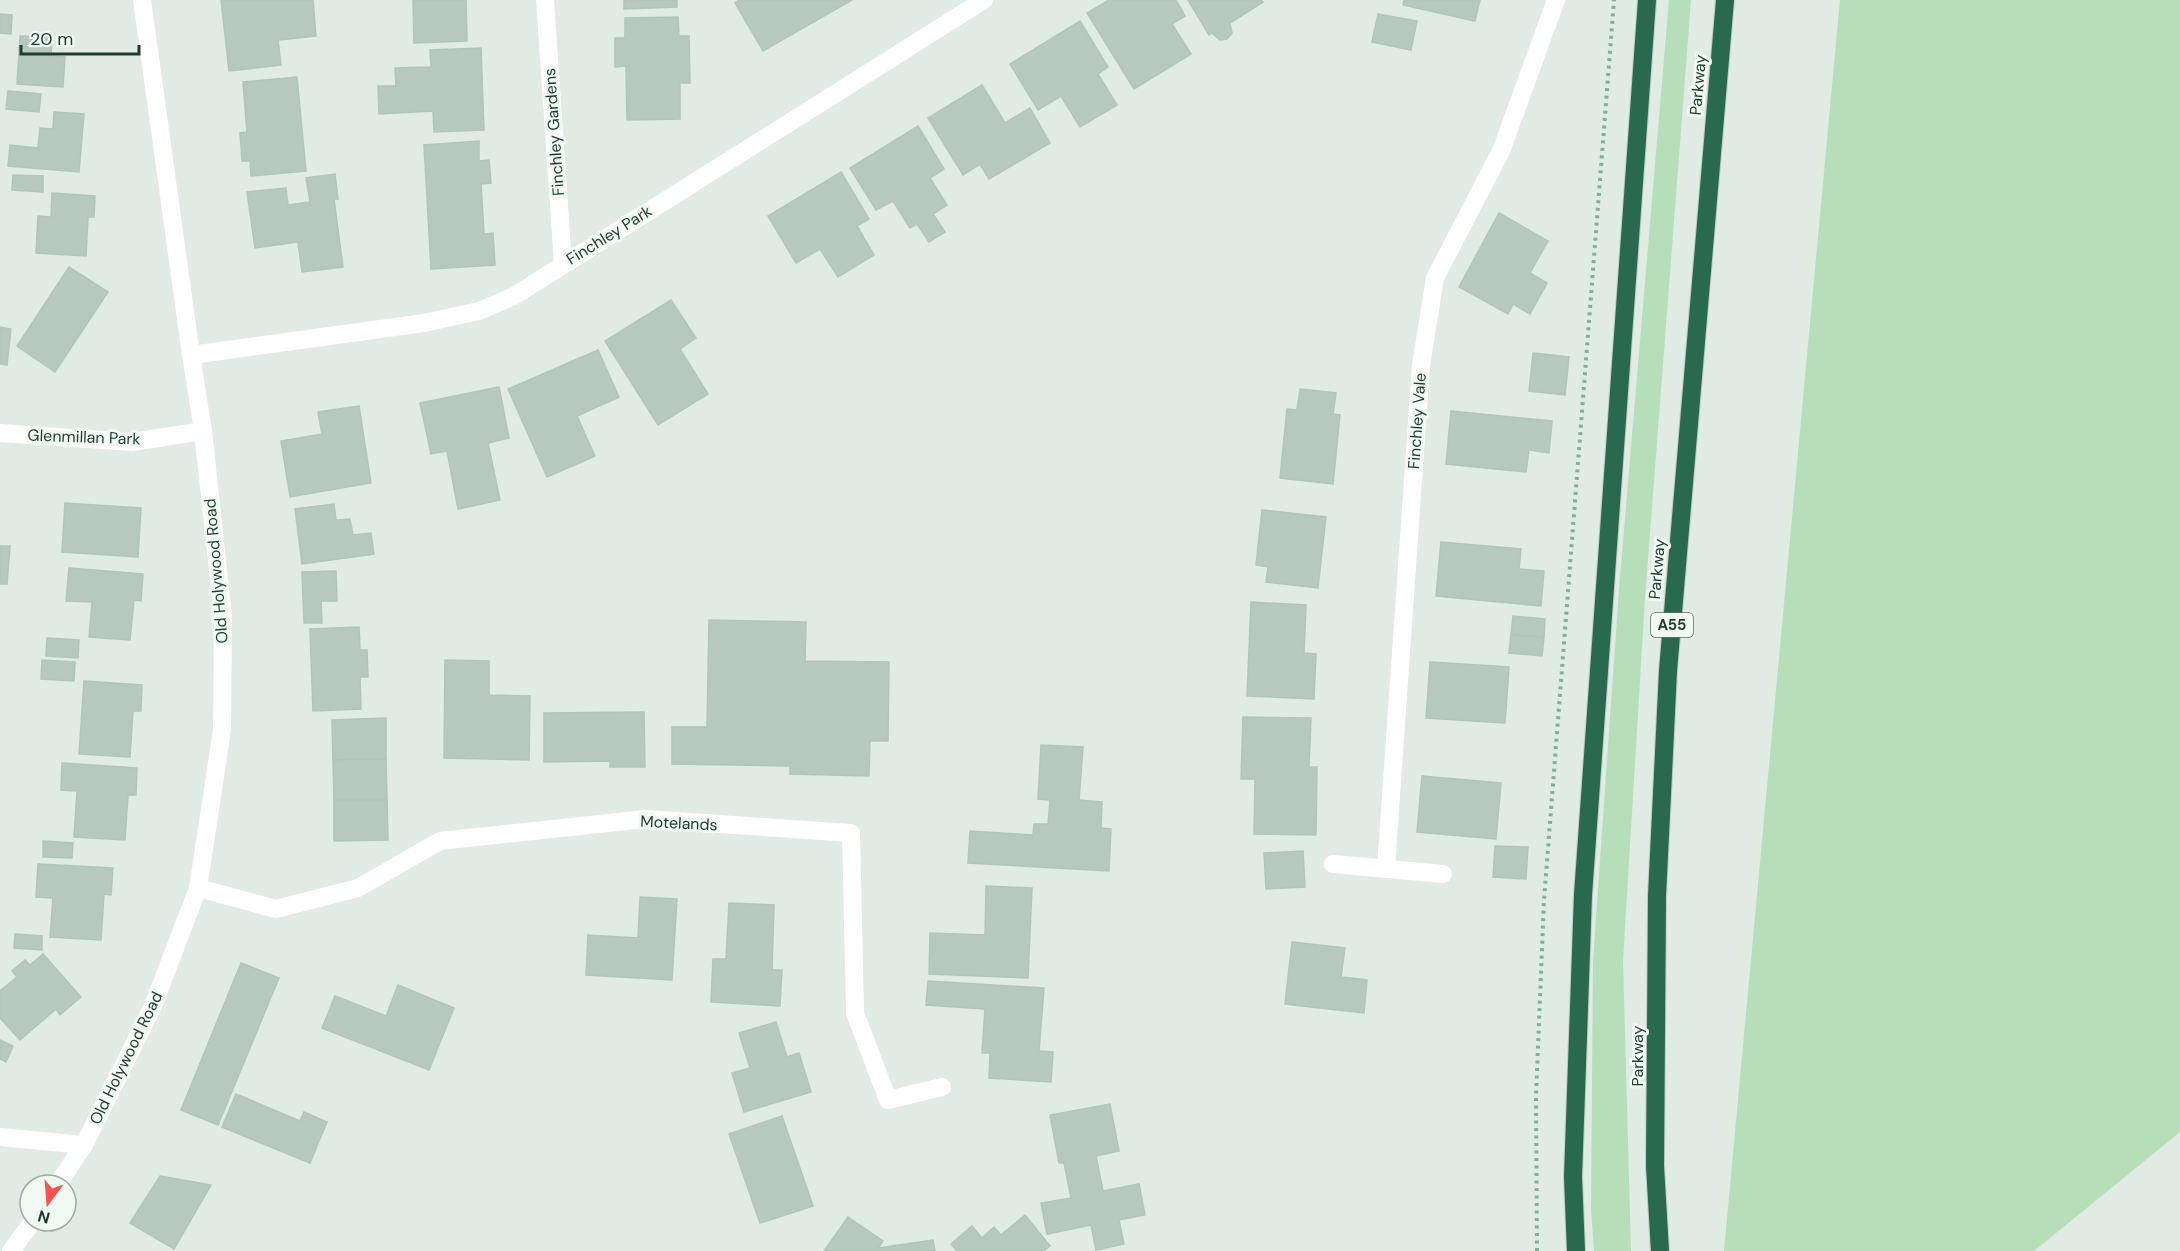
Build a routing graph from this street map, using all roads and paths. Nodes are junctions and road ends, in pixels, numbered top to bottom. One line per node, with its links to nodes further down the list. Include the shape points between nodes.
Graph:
1 (142, 0): 9 (street, Old Holywood Road)
2 (545, 0): 8 (street, Finchley Gardens)
3 (984, 0): 8 (street, Finchley Park)
4 (1556, 0): 13 (street, Finchley Vale, via 1501,151 1435,278 1421,364)
5 (1614, 0): 22 (path, via 1544,900 1536,1096)
6 (1647, 0): 23 (highway, via 1582,895 1573,1177)
7 (1725, 0): 24 (highway, Parkway / A55, via 1668,671 1657,896 1655,1166)
8 (563, 264): 9 (street, Finchley Park, via 514,296 479,311 424,323)
9 (191, 355): 10 (street, Old Holywood Road)
10 (203, 431): 11 (street, Glenmillan Park, via 132,442); 15 (street, Old Holywood Road, via 223,616 222,730)
11 (0, 433)
12 (1333, 864): 13 (street)
13 (1386, 868): 14 (street)
14 (1443, 874)
15 (198, 888): 16 (street, Motelands, via 276,909 358,888 440,841 645,819 851,833 855,1013 888,1100); 18 (street, Old Holywood Road, via 153,1006)
16 (942, 1087)
17 (0, 1137): 18 (street)
18 (84, 1145): 19 (street, Old Holywood Road)
19 (65, 1173)
20 (24, 1233): 21 (street)
21 (11, 1251)
22 (1538, 1251)
23 (1576, 1251)
24 (1660, 1251)

